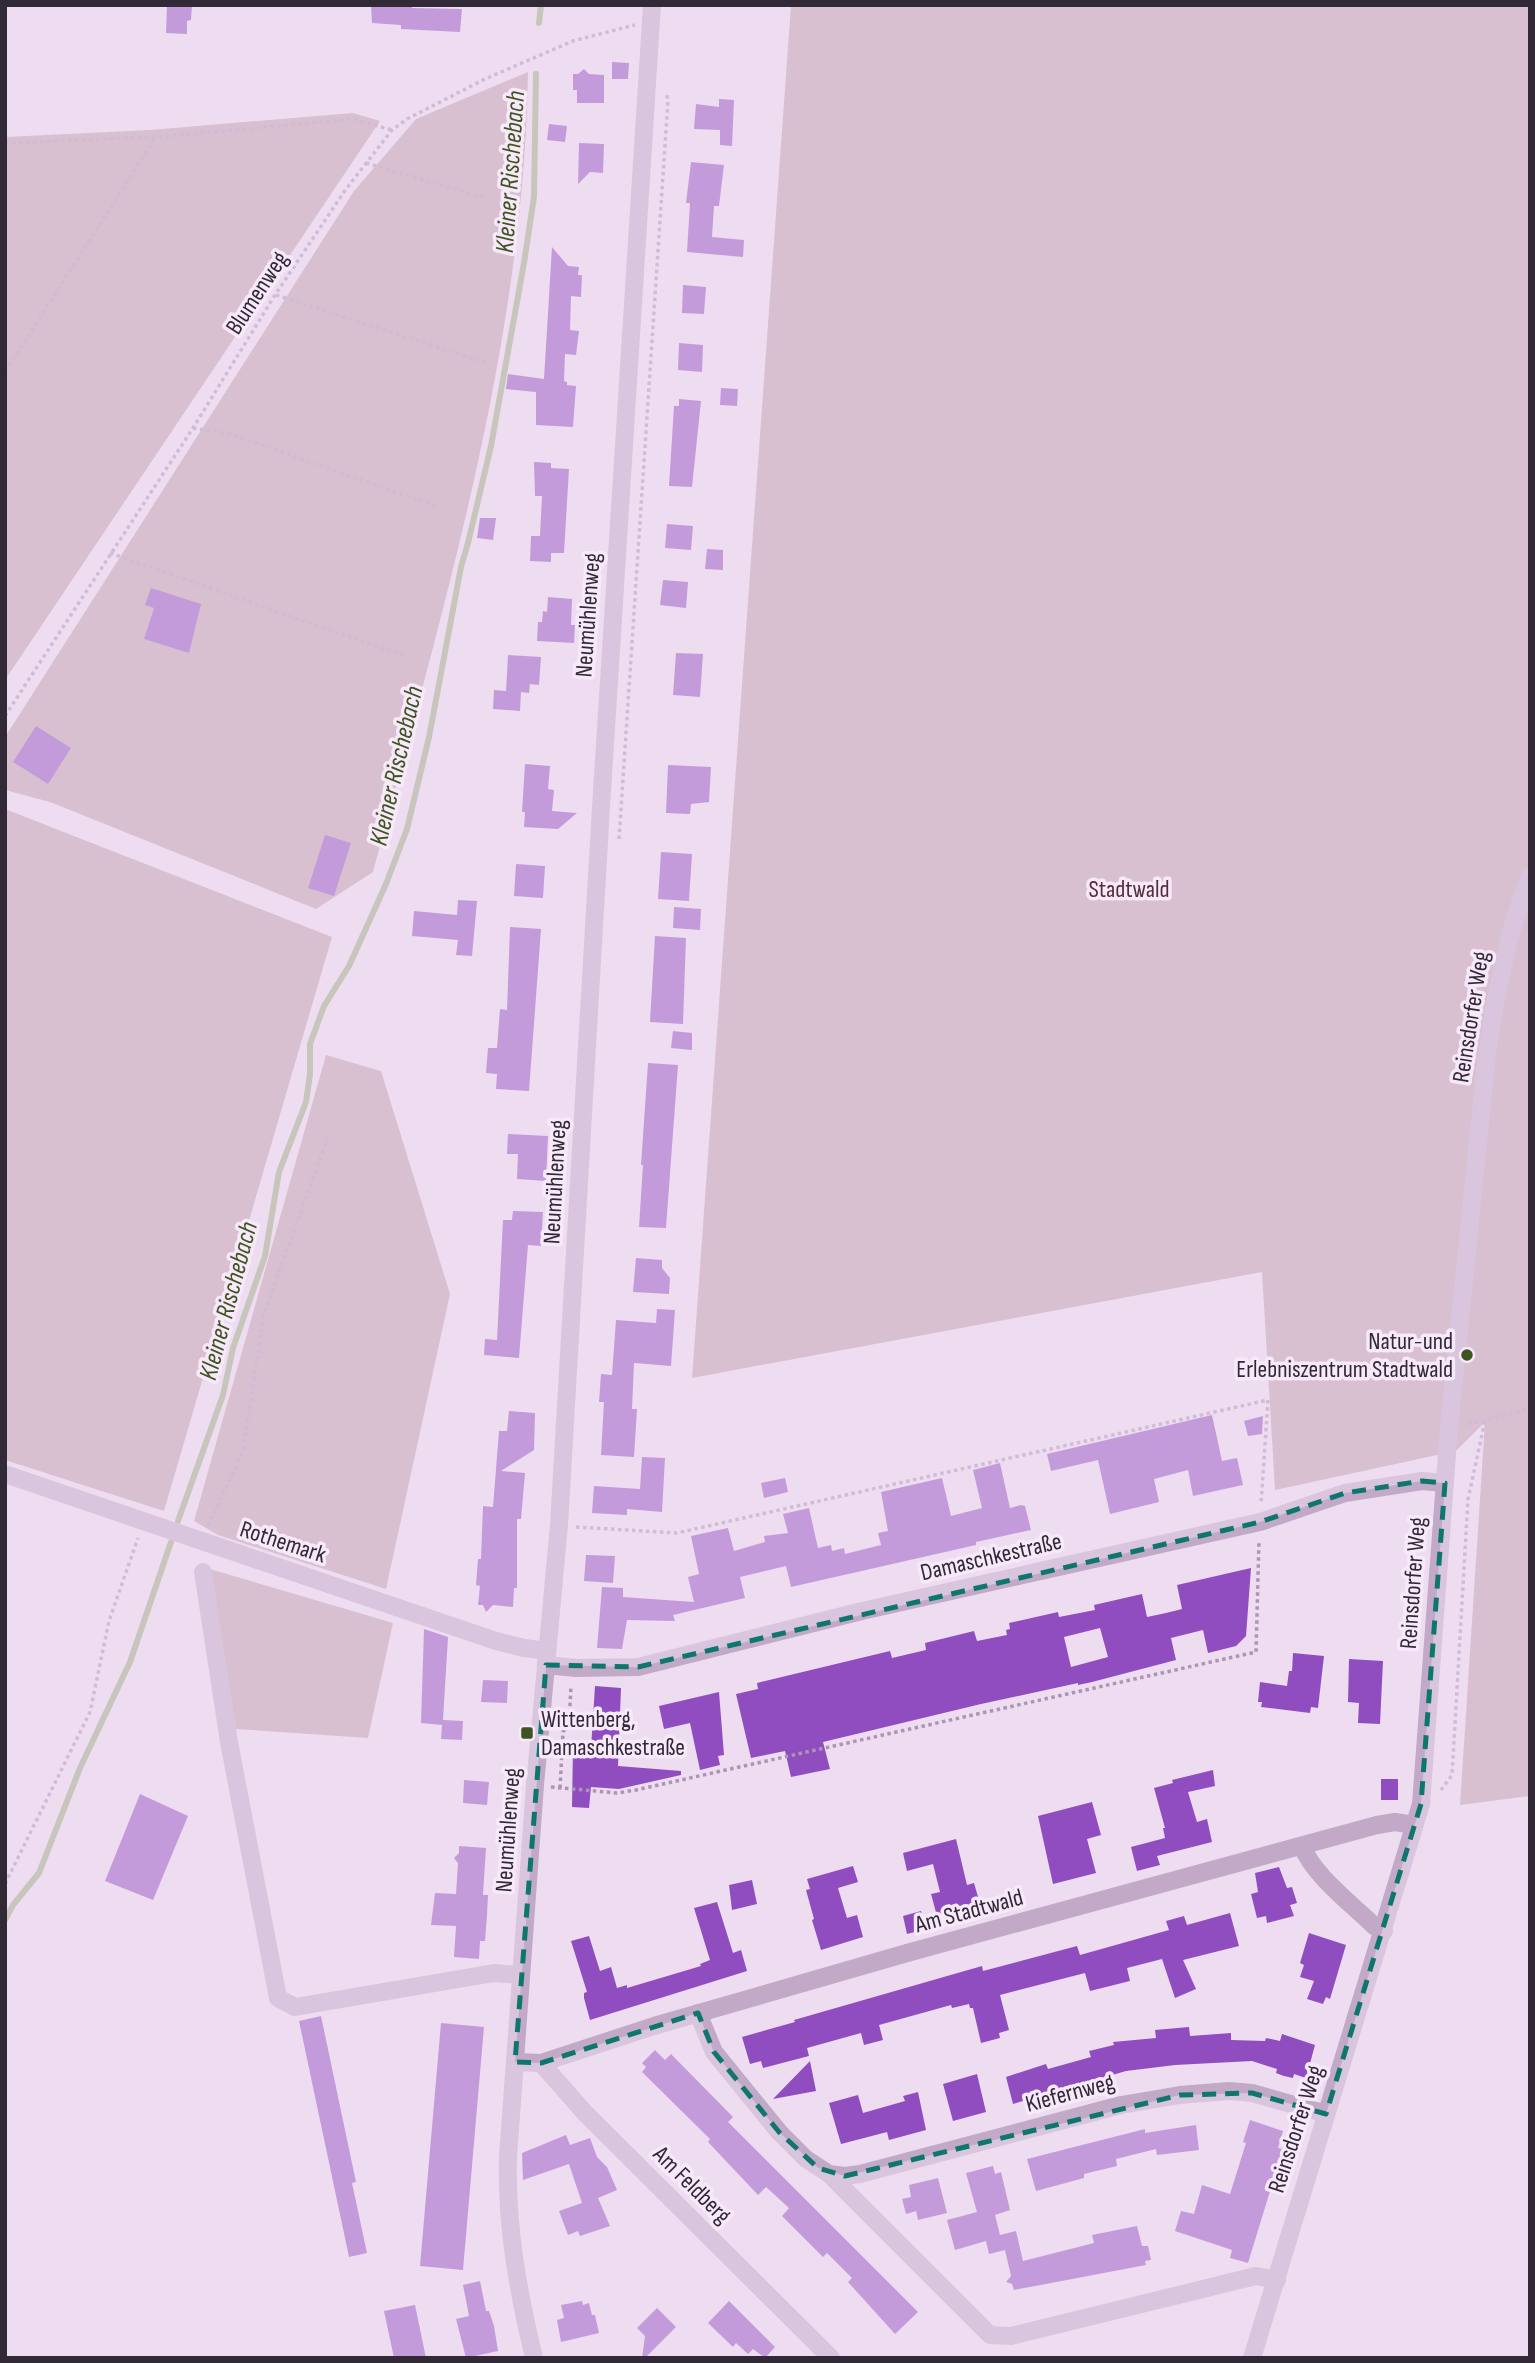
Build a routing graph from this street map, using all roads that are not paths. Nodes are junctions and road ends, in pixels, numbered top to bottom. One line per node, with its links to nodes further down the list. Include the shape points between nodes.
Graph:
1 (652, 5): 6 (street, Neumühlenweg, via 559,1525)
2 (1530, 876): 4 (street, Reinsdorfer Weg, via 1494,1002)
3 (5, 1474): 6 (street, Rothemark)
4 (1445, 1483): 6 (street, Damaschkestraße, via 1422,1481 1345,1493 1260,1522 862,1611 638,1667 566,1667); 7 (street, Reinsdorfer Weg, via 1420,1804)
5 (203, 1572): 10 (street, via 229,1742 278,1998 295,2007 494,1973)
6 (547, 1658): 10 (street, Neumühlenweg)
7 (1414, 1825): 8 (street, Am Stadtwald, via 1395,1822); 9 (street, Reinsdorfer Weg)
8 (1303, 1846): 9 (street, via 1307,1858 1328,1881); 11 (street, Am Stadtwald)
9 (1384, 1931): 14 (street, Reinsdorfer Weg)
10 (521, 1975): 12 (street, Neumühlenweg)
11 (698, 2013): 13 (street, Am Stadtwald); 15 (street, via 714,2052 779,2132)
12 (514, 2062): 13 (street); 17 (street, Neumühlenweg, via 509,2216 517,2286)
13 (541, 2063): 18 (street, Am Feldberg, via 585,2113)
14 (1325, 2114): 15 (street, Kiefernweg, via 1252,2093 1180,2095 1121,2105 860,2174); 16 (street, Reinsdorfer Weg)
15 (829, 2174): 16 (street, via 990,2334 1011,2336 1256,2276)
16 (1277, 2280): 19 (street, Reinsdorfer Weg)
17 (534, 2358)
18 (831, 2358)
19 (1252, 2358)

